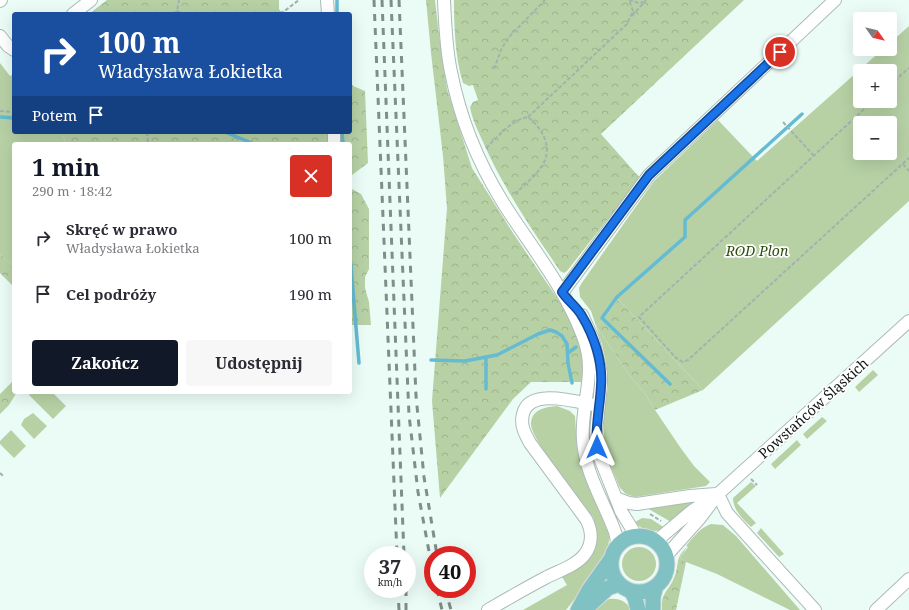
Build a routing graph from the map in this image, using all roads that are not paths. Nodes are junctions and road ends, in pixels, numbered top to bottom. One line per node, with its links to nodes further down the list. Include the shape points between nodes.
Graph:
1 (327, 0): 6 (street)
2 (444, 0): 9 (street, via 451,73 472,143 502,200)
3 (835, 0): 9 (street, via 649,175)
4 (93, 2): 5 (street)
5 (76, 12)
6 (328, 12)
7 (0, 36): 8 (street)
8 (12, 49)
9 (564, 295): 11 (street, via 582,333 588,355 590,376); 12 (street, via 581,314 593,339 601,373)
10 (909, 321): 13 (street, Powstańców Śląskich)
11 (585, 404): 12 (street); 17 (street, via 583,430 586,460 615,532 617,541); 22 (street, via 557,398 540,399 527,406 522,421 527,439 588,523 591,538 587,551 576,562)
12 (599, 406): 14 (street, via 597,447)
13 (718, 494): 14 (street, via 637,504); 16 (street, Powstańców Śląskich, via 692,511); 18 (street, Powstańców Śląskich); 27 (street, via 727,513)
14 (616, 498): 15 (street, via 625,519)
15 (637, 537): 16 (main road); 17 (main road, via 627,539)
16 (655, 542): 18 (main road)
17 (614, 553): 21 (main road, via 612,573); 23 (main road)
18 (665, 557): 20 (main road, via 664,575)
19 (909, 579): 28 (street)
20 (656, 586): 21 (main road, via 644,592); 26 (main road)
21 (625, 588): 24 (main road, via 608,588); 25 (main road, via 635,598)
22 (488, 610)
23 (578, 610)
24 (584, 610)
25 (638, 610)
26 (653, 610)
27 (815, 610)
28 (876, 610)

